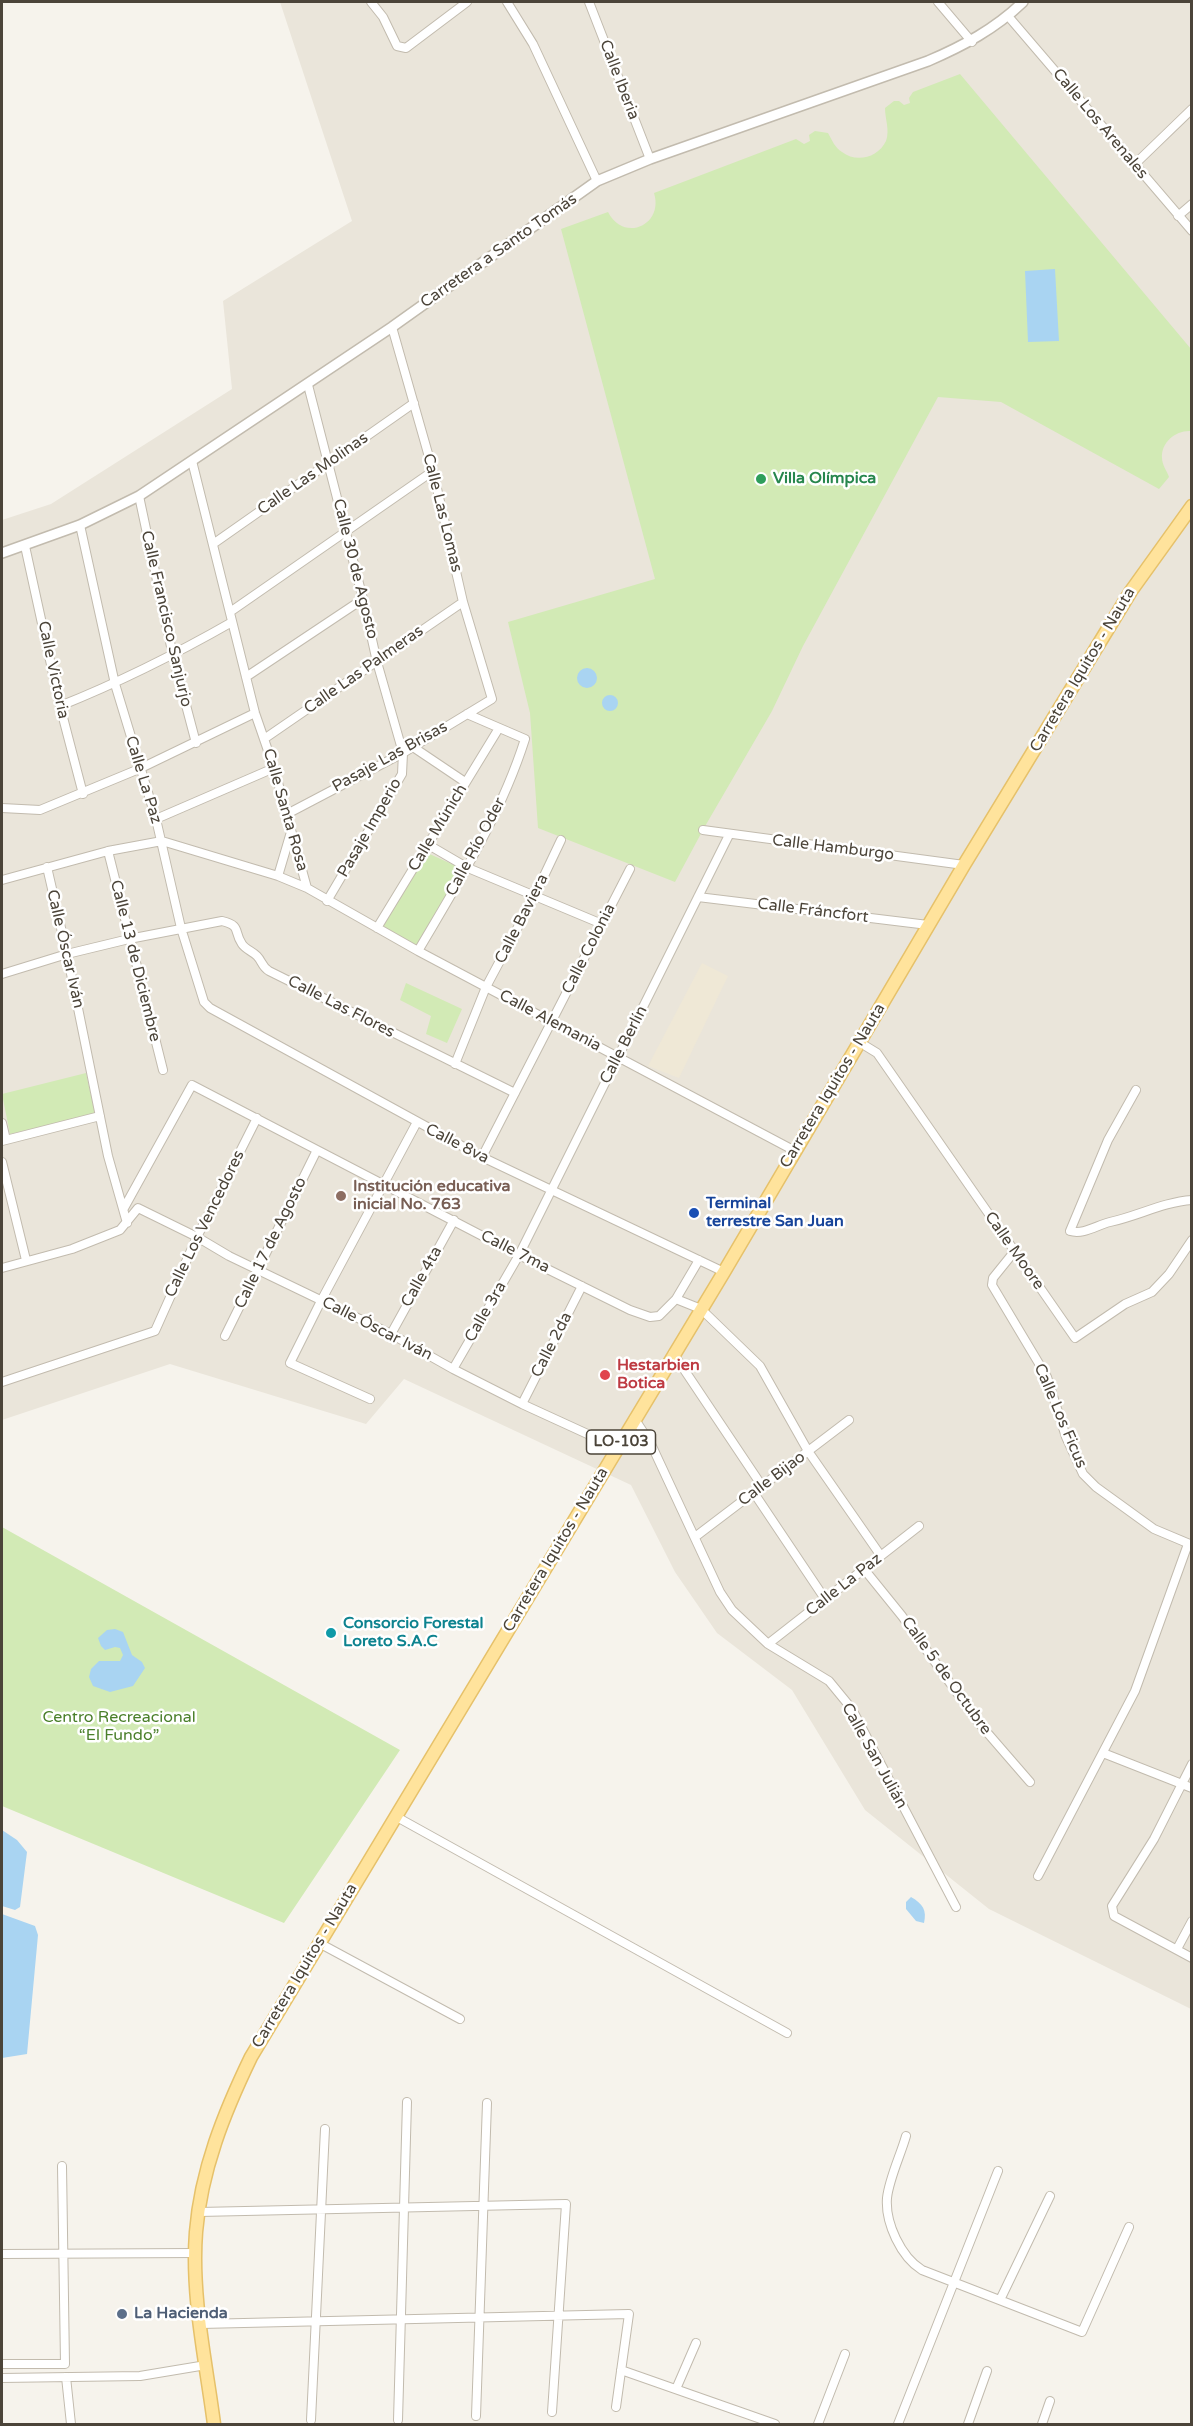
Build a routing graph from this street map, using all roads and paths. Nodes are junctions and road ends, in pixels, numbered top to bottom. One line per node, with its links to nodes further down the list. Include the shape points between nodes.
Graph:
1 (371, 2): 2 (street, via 397,46 406,48)
2 (467, 2)
3 (507, 2): 12 (street, via 533,44)
4 (589, 2): 10 (street, Calle Iberia)
5 (938, 2): 8 (street)
6 (1023, 2): 7 (street, Carretera a Santo Tomás)
7 (1008, 16): 8 (street, Carretera a Santo Tomás); 11 (street, Calle Los Arenales)
8 (972, 42): 10 (street, Carretera a Santo Tomás, via 928,62)
9 (1191, 109): 11 (street)
10 (650, 159): 12 (street, Carretera a Santo Tomás)
11 (1135, 164): 14 (street, Calle Los Arenales)
12 (597, 181): 16 (street, Carretera a Santo Tomás)
13 (1191, 204): 14 (street)
14 (1178, 216): 15 (street, Calle Los Arenales)
15 (1191, 231)
16 (392, 327): 17 (street, Carretera a Santo Tomás); 18 (street, Calle Las Lomas)
17 (308, 385): 19 (street, Carretera a Santo Tomás); 20 (street, Calle 30 de Agosto)
18 (414, 403): 20 (street, Calle Las Molinas); 21 (street, Calle Las Lomas)
19 (192, 461): 22 (street, Carretera a Santo Tomás); 26 (street, Calle Santa Rosa)
20 (328, 464): 25 (street, Calle 30 de Agosto); 26 (street, Calle Las Molinas)
21 (433, 471): 25 (street); 30 (street, Calle Las Lomas)
22 (139, 496): 24 (street, Carretera a Santo Tomás); 33 (street, Calle Francisco Sanjurjo)
23 (1191, 506): 60 (main road, Carretera Iquitos - Nauta / LO-103, via 1131,591)
24 (80, 525): 27 (street, Carretera a Santo Tomás); 36 (street, Calle La Paz)
25 (346, 533): 29 (street, Calle 30 de Agosto); 31 (street)
26 (213, 544): 31 (street, Calle Santa Rosa)
27 (25, 546): 28 (street, Carretera a Santo Tomás); 38 (street, Calle Victoria)
28 (2, 553)
29 (363, 599): 34 (street, Calle 30 de Agosto); 35 (street)
30 (464, 602): 34 (street, Calle Las Palmeras); 37 (street, Calle Las Lomas)
31 (230, 612): 32 (street, Calle Santa Rosa)
32 (232, 622): 33 (street); 35 (street, Calle Santa Rosa)
33 (173, 656): 36 (street); 43 (street, Calle Francisco Sanjurjo)
34 (377, 662): 42 (street, Calle Las Palmeras); 45 (street, Calle 30 de Agosto)
35 (246, 677): 39 (street, Calle Santa Rosa)
36 (115, 684): 38 (street); 47 (street, Calle La Paz)
37 (492, 699): 40 (street, Pasaje Las Brisas)
38 (60, 706): 49 (street, Calle Victoria)
39 (255, 713): 42 (street, Calle Santa Rosa); 43 (street)
40 (467, 714): 41 (street); 44 (street, Pasaje Las Brisas)
41 (499, 728): 48 (street, Calle Múnich); 62 (street, Calle Río Oder, via 525,739 514,774)
42 (264, 739): 46 (street, Calle Santa Rosa)
43 (196, 743): 47 (street)
44 (413, 747): 45 (street, Pasaje Las Brisas); 48 (street)
45 (403, 753): 51 (street, Pasaje Las Brisas); 69 (street, Pasaje Imperio, via 402,774)
46 (274, 768): 51 (street, Calle Santa Rosa); 52 (street)
47 (139, 769): 49 (street); 52 (street, Calle La Paz)
48 (465, 782): 58 (street, Calle Múnich)
49 (82, 794): 50 (street, via 40,810)
50 (2, 808)
51 (287, 814): 53 (street, Calle Santa Rosa)
52 (156, 819): 57 (street, Calle La Paz)
53 (291, 830): 64 (street); 66 (street, Calle Santa Rosa)
54 (703, 830): 55 (street, Calle Hamburgo)
55 (729, 835): 60 (street, Calle Hamburgo); 68 (street, Calle Berlín)
56 (561, 840): 67 (street, Calle Baviera)
57 (162, 841): 59 (street, Calle Santa Rosa); 64 (street, Calle Santa Rosa); 72 (street, Calle La Paz)
58 (427, 844): 62 (street); 73 (street, Calle Múnich)
59 (108, 851): 61 (street, Calle Santa Rosa); 74 (street, Calle 13 de Diciembre)
60 (964, 865): 71 (main road, Carretera Iquitos - Nauta / LO-103)
61 (47, 867): 65 (street, Calle Santa Rosa); 76 (street, Calle Óscar Iván)
62 (468, 868): 67 (street); 75 (street, Calle Río Oder)
63 (630, 869): 70 (street, Calle Colonia)
64 (278, 876): 66 (street, Calle Santa Rosa)
65 (2, 880)
66 (307, 888): 69 (street, Calle Alemania)
67 (534, 897): 70 (street); 78 (street, Calle Baviera)
68 (698, 897): 71 (street, Calle Fráncfort); 82 (street, Calle Berlín)
69 (327, 901): 73 (street, Calle Alemania)
70 (602, 924): 80 (street, Calle Colonia)
71 (928, 925): 81 (main road, Carretera Iquitos - Nauta / LO-103)
72 (181, 928): 74 (street); 79 (street, Calle La Paz, via 204,1002); 83 (street, Calle Las Flores, via 211,922 232,924 240,942 257,956 263,968)
73 (377, 928): 75 (street, Calle Alemania)
74 (129, 939): 76 (street); 84 (street, Calle 13 de Diciembre)
75 (418, 951): 78 (street, Calle Alemania)
76 (68, 954): 77 (street); 87 (street, Calle Óscar Iván)
77 (2, 975)
78 (486, 987): 80 (street, Calle Alemania); 83 (street, Calle Baviera)
79 (230, 1018): 89 (street, Calle 8va)
80 (551, 1023): 82 (street, Calle Alemania); 86 (street, Calle Colonia)
81 (859, 1042): 93 (main road, Carretera Iquitos - Nauta / LO-103); 104 (street, Calle Moore, via 877,1053)
82 (618, 1058): 93 (street, Calle Alemania); 97 (street, Calle Berlín)
83 (455, 1064): 86 (street, Calle Las Flores)
84 (163, 1070)
85 (1136, 1090): 98 (street, via 1108,1140 1070,1231 1083,1232 1159,1206)
86 (515, 1093): 94 (street, Calle Colonia)
87 (100, 1116): 91 (street); 99 (street, Calle Óscar Iván)
88 (257, 1118): 92 (street, Calle 7ma); 99 (street, Calle 7ma, via 192,1085); 102 (street, Calle Los Vencedores)
89 (417, 1122): 94 (street, Calle 8va); 96 (street)
90 (2, 1123): 91 (street)
91 (4, 1140)
92 (317, 1150): 96 (street, Calle 7ma); 109 (street, Calle 17 de Agosto)
93 (795, 1151): 110 (main road, Carretera Iquitos - Nauta / LO-103)
94 (482, 1157): 97 (street, Calle 8va)
95 (2, 1162): 106 (street)
96 (383, 1184): 100 (street, Calle 7ma); 113 (street)
97 (552, 1190): 105 (street, Calle Berlín); 107 (street, Calle 8va)
98 (1191, 1200)
99 (124, 1208): 101 (street, Calle Óscar Iván)
100 (454, 1220): 105 (street, Calle 7ma); 115 (street, Calle 4ta)
101 (127, 1223): 102 (street, Calle Óscar Iván, via 138,1208); 106 (street, via 120,1230 72,1250)
102 (197, 1236): 109 (street, Calle Óscar Iván); 119 (street, Calle Los Vencedores, via 155,1331)
103 (1191, 1240): 104 (street, Calle Moore, via 1152,1292 1125,1304 1075,1338)
104 (1014, 1252): 130 (street, Calle Los Ficus, via 993,1278 992,1285 1047,1377 1066,1437 1083,1474 1154,1528)
105 (519, 1255): 111 (street, Calle 7ma); 118 (street, Calle 3ra)
106 (26, 1260): 108 (street)
107 (699, 1260): 110 (street, Calle 8va); 112 (street, Calle 7ma)
108 (2, 1268)
109 (257, 1269): 113 (street, Calle Óscar Iván); 116 (street, Calle 17 de Agosto)
110 (723, 1272): 114 (main road, Carretera Iquitos - Nauta / LO-103)
111 (582, 1286): 112 (street, Calle 7ma, via 650,1317 659,1316); 121 (street, Calle 2da)
112 (676, 1299): 114 (street)
113 (321, 1301): 115 (street, Calle Óscar Iván); 120 (street, via 290,1364)
114 (701, 1309): 117 (main road, Carretera Iquitos - Nauta / LO-103); 125 (street, via 760,1366)
115 (391, 1334): 118 (street, Calle Óscar Iván)
116 (225, 1336)
117 (673, 1353): 122 (main road, Carretera Iquitos - Nauta / LO-103); 126 (street)
118 (453, 1369): 121 (street, Calle Óscar Iván)
119 (2, 1382)
120 (370, 1399)
121 (522, 1404): 124 (street, Calle Óscar Iván)
122 (634, 1418): 124 (main road, Carretera Iquitos - Nauta / LO-103); 129 (street, Calle San Julián, via 651,1444)
123 (849, 1420): 125 (street, Calle Bijao)
124 (618, 1448): 140 (main road, Carretera Iquitos - Nauta / LO-103)
125 (808, 1451): 126 (street, Calle Bijao); 131 (street)
126 (762, 1486): 127 (street, Calle Bijao)
127 (754, 1493): 129 (street, Calle Bijao); 133 (street)
128 (919, 1526): 131 (street, Calle La Paz)
129 (695, 1537): 134 (street, Calle San Julián, via 732,1610)
130 (1190, 1544): 135 (street, via 1135,1691)
131 (881, 1556): 132 (street, Calle La Paz)
132 (864, 1569): 133 (street, Calle La Paz); 137 (street, Calle 5 de Octubre, via 978,1722)
133 (825, 1599): 134 (street, Calle La Paz)
134 (768, 1644): 142 (street, Calle San Julián, via 829,1682 852,1709)
135 (1103, 1753): 138 (street); 141 (street)
136 (1191, 1764): 138 (street)
137 (1030, 1782)
138 (1183, 1784): 139 (street); 145 (street, via 1112,1906 1114,1916)
139 (1191, 1788)
140 (395, 1816): 144 (main road, Carretera Iquitos - Nauta / LO-103); 148 (street)
141 (1038, 1876)
142 (956, 1907)
143 (1191, 1922): 145 (street)
144 (319, 1943): 147 (street); 159 (main road, Carretera Iquitos - Nauta / LO-103, via 250,2057 226,2107)
145 (1177, 1949): 146 (street)
146 (1191, 1958)
147 (460, 2019)
148 (787, 2033)
149 (407, 2102): 157 (street)
150 (487, 2103): 156 (street)
151 (325, 2129): 158 (street)
152 (906, 2136): 164 (street, via 887,2198 894,2235 915,2265)
153 (62, 2166): 163 (street)
154 (998, 2171): 164 (street)
155 (1050, 2196): 165 (street)
156 (483, 2206): 157 (street); 166 (street, via 566,2204); 167 (street)
157 (404, 2207): 158 (street); 168 (street)
158 (321, 2209): 159 (street); 169 (street)
159 (199, 2212): 161 (main road, Carretera Iquitos - Nauta / LO-103)
160 (1129, 2226): 165 (street, via 1082,2332)
161 (196, 2253): 163 (street); 170 (main road, Carretera Iquitos - Nauta / LO-103)
162 (2, 2254): 163 (street)
163 (65, 2254): 173 (street, via 65,2364)
164 (954, 2282): 165 (street); 190 (street)
165 (1000, 2300)
166 (558, 2315): 167 (street); 175 (street, via 629,2314); 182 (street)
167 (479, 2318): 168 (street); 183 (street)
168 (401, 2319): 169 (street); 185 (street)
169 (316, 2321): 170 (street); 184 (street)
170 (201, 2324): 174 (main road, Carretera Iquitos - Nauta / LO-103)
171 (696, 2343): 179 (street)
172 (845, 2354): 189 (street)
173 (2, 2364)
174 (206, 2364): 177 (street, via 140,2376); 187 (main road, Carretera Iquitos - Nauta / LO-103)
175 (621, 2370): 179 (street); 181 (street)
176 (987, 2371): 191 (street)
177 (66, 2377): 178 (street); 186 (street)
178 (2, 2378)
179 (676, 2389): 188 (street)
180 (1050, 2401): 192 (street)
181 (616, 2407)
182 (552, 2412)
183 (476, 2416)
184 (311, 2420)
185 (398, 2420)
186 (71, 2424)
187 (214, 2424)
188 (775, 2424)
189 (818, 2424)
190 (898, 2424)
191 (968, 2424)
192 (1041, 2424)

